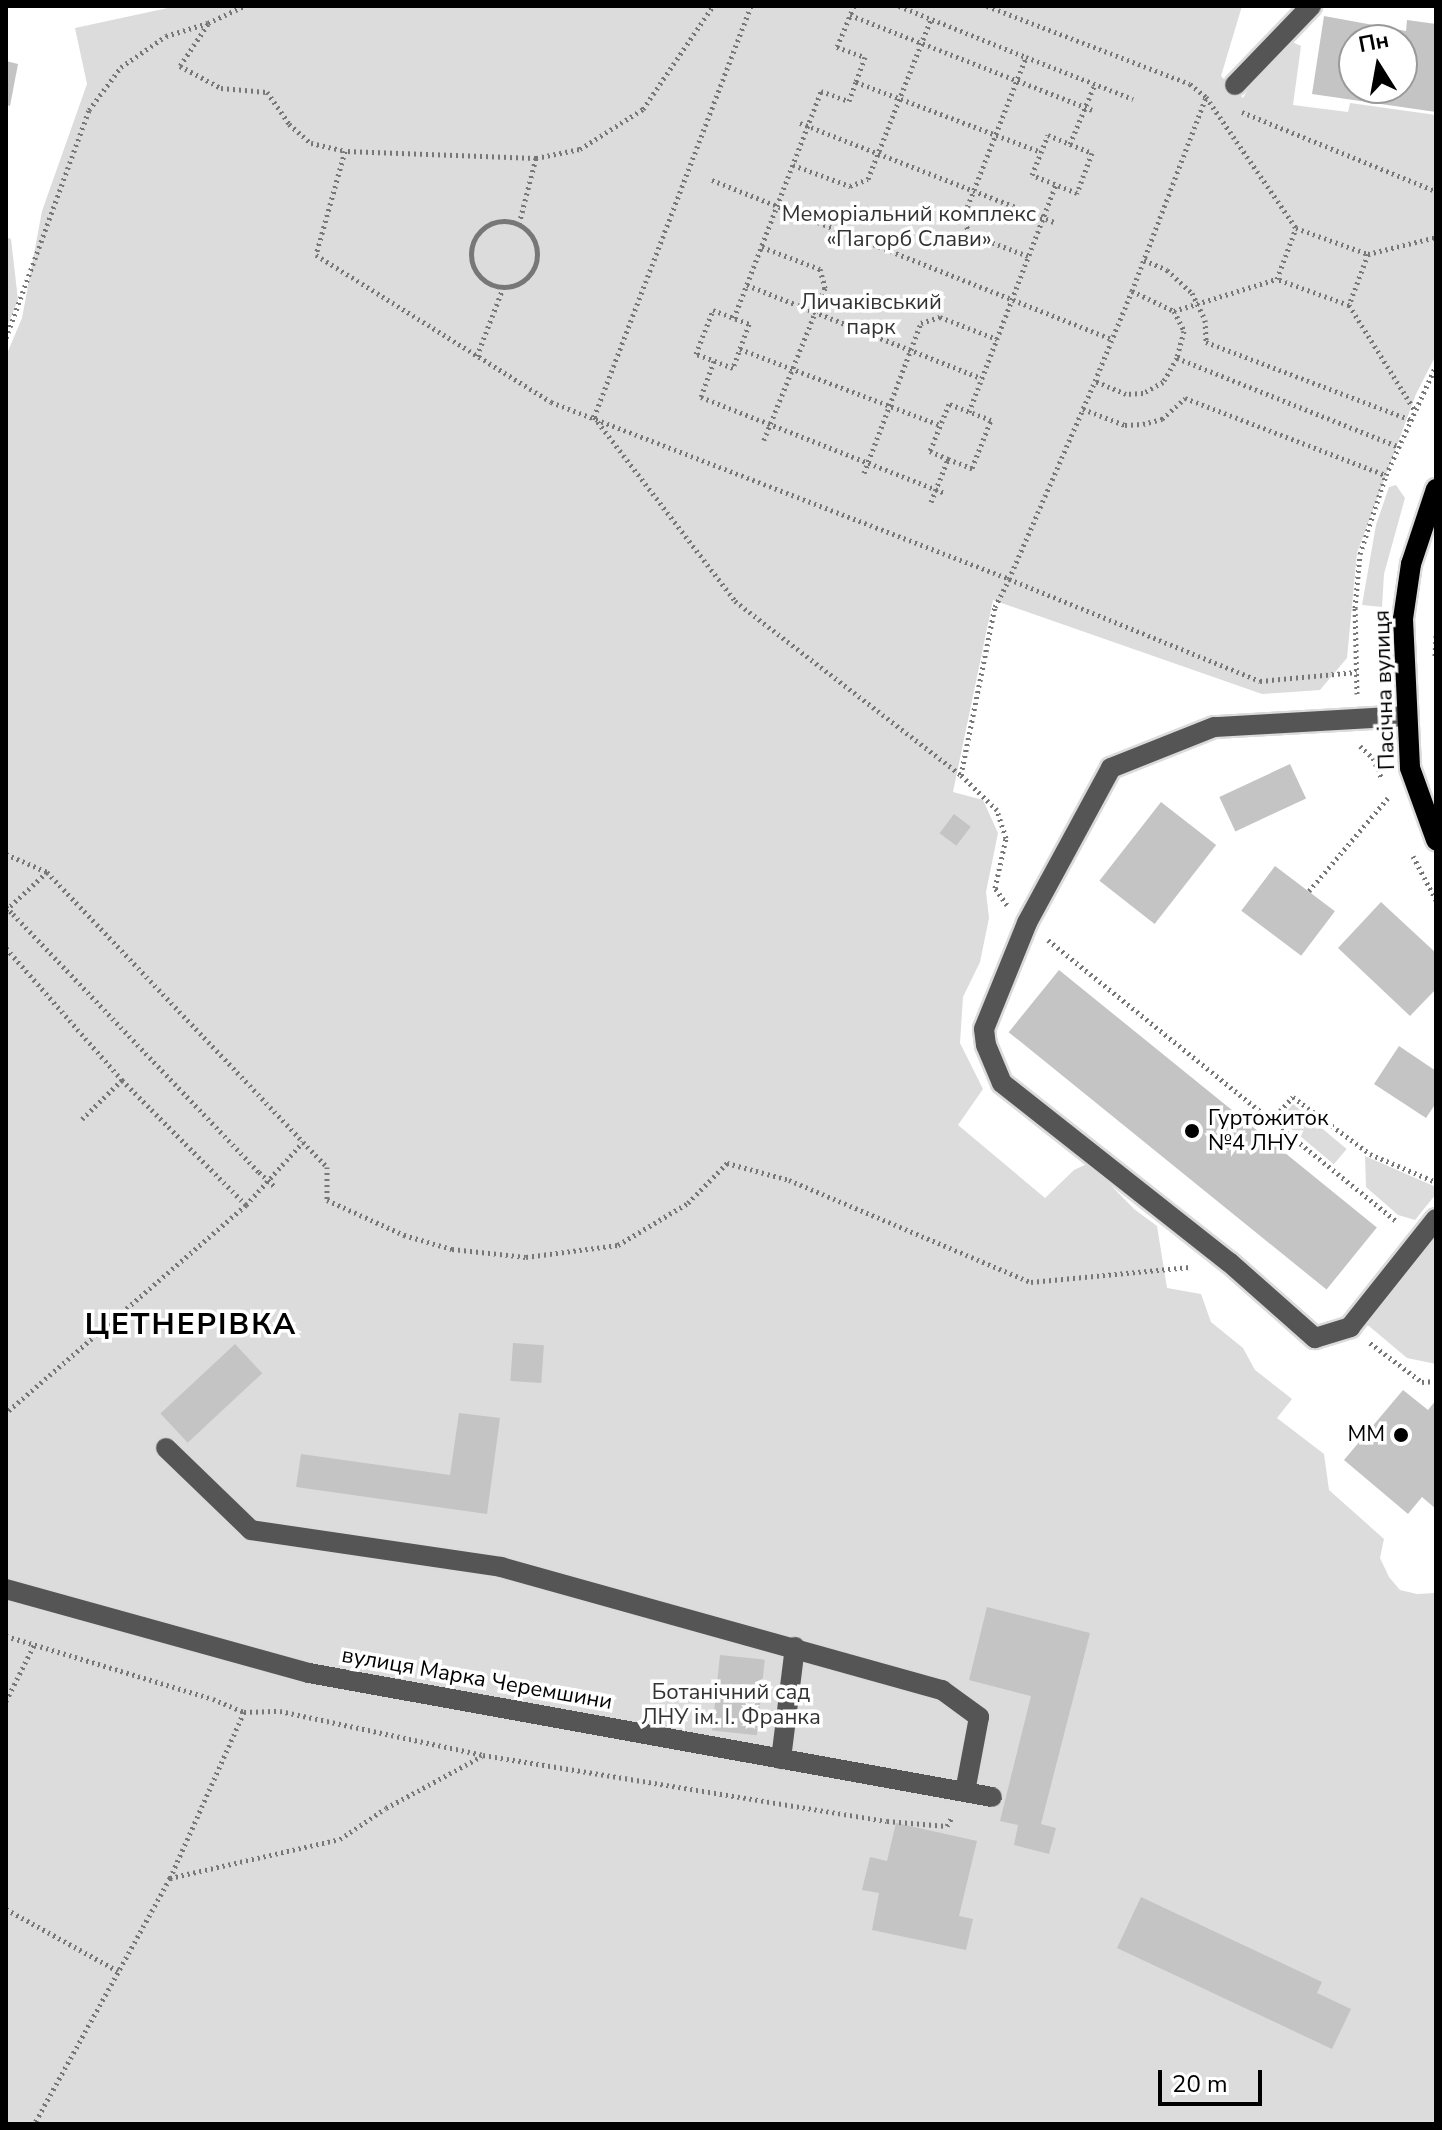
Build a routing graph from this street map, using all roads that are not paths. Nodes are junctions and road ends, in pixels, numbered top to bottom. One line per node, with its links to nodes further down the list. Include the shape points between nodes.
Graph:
1 (1311, 6): 2 (lane)
2 (1235, 85)
3 (1436, 489): 4 (main road, Пасічна вулиця, via 1406,592)
4 (1407, 716): 5 (main road, Пасічна вулиця, via 1410,768); 6 (lane, via 1214,727 1111,768 1027,923 984,1029 1002,1083 1229,1262 1315,1338 1350,1327)
5 (1436, 840)
6 (1436, 1219)
7 (166, 1448): 9 (lane, via 251,1530 501,1567)
8 (6, 1589): 10 (lane, вулиця Марка Черемшини, via 309,1673)
9 (795, 1647): 10 (lane); 11 (lane, via 942,1690 979,1717)
10 (781, 1759): 11 (lane, вулиця Марка Черемшини)
11 (965, 1792): 12 (lane, вулиця Марка Черемшини)
12 (992, 1797)

